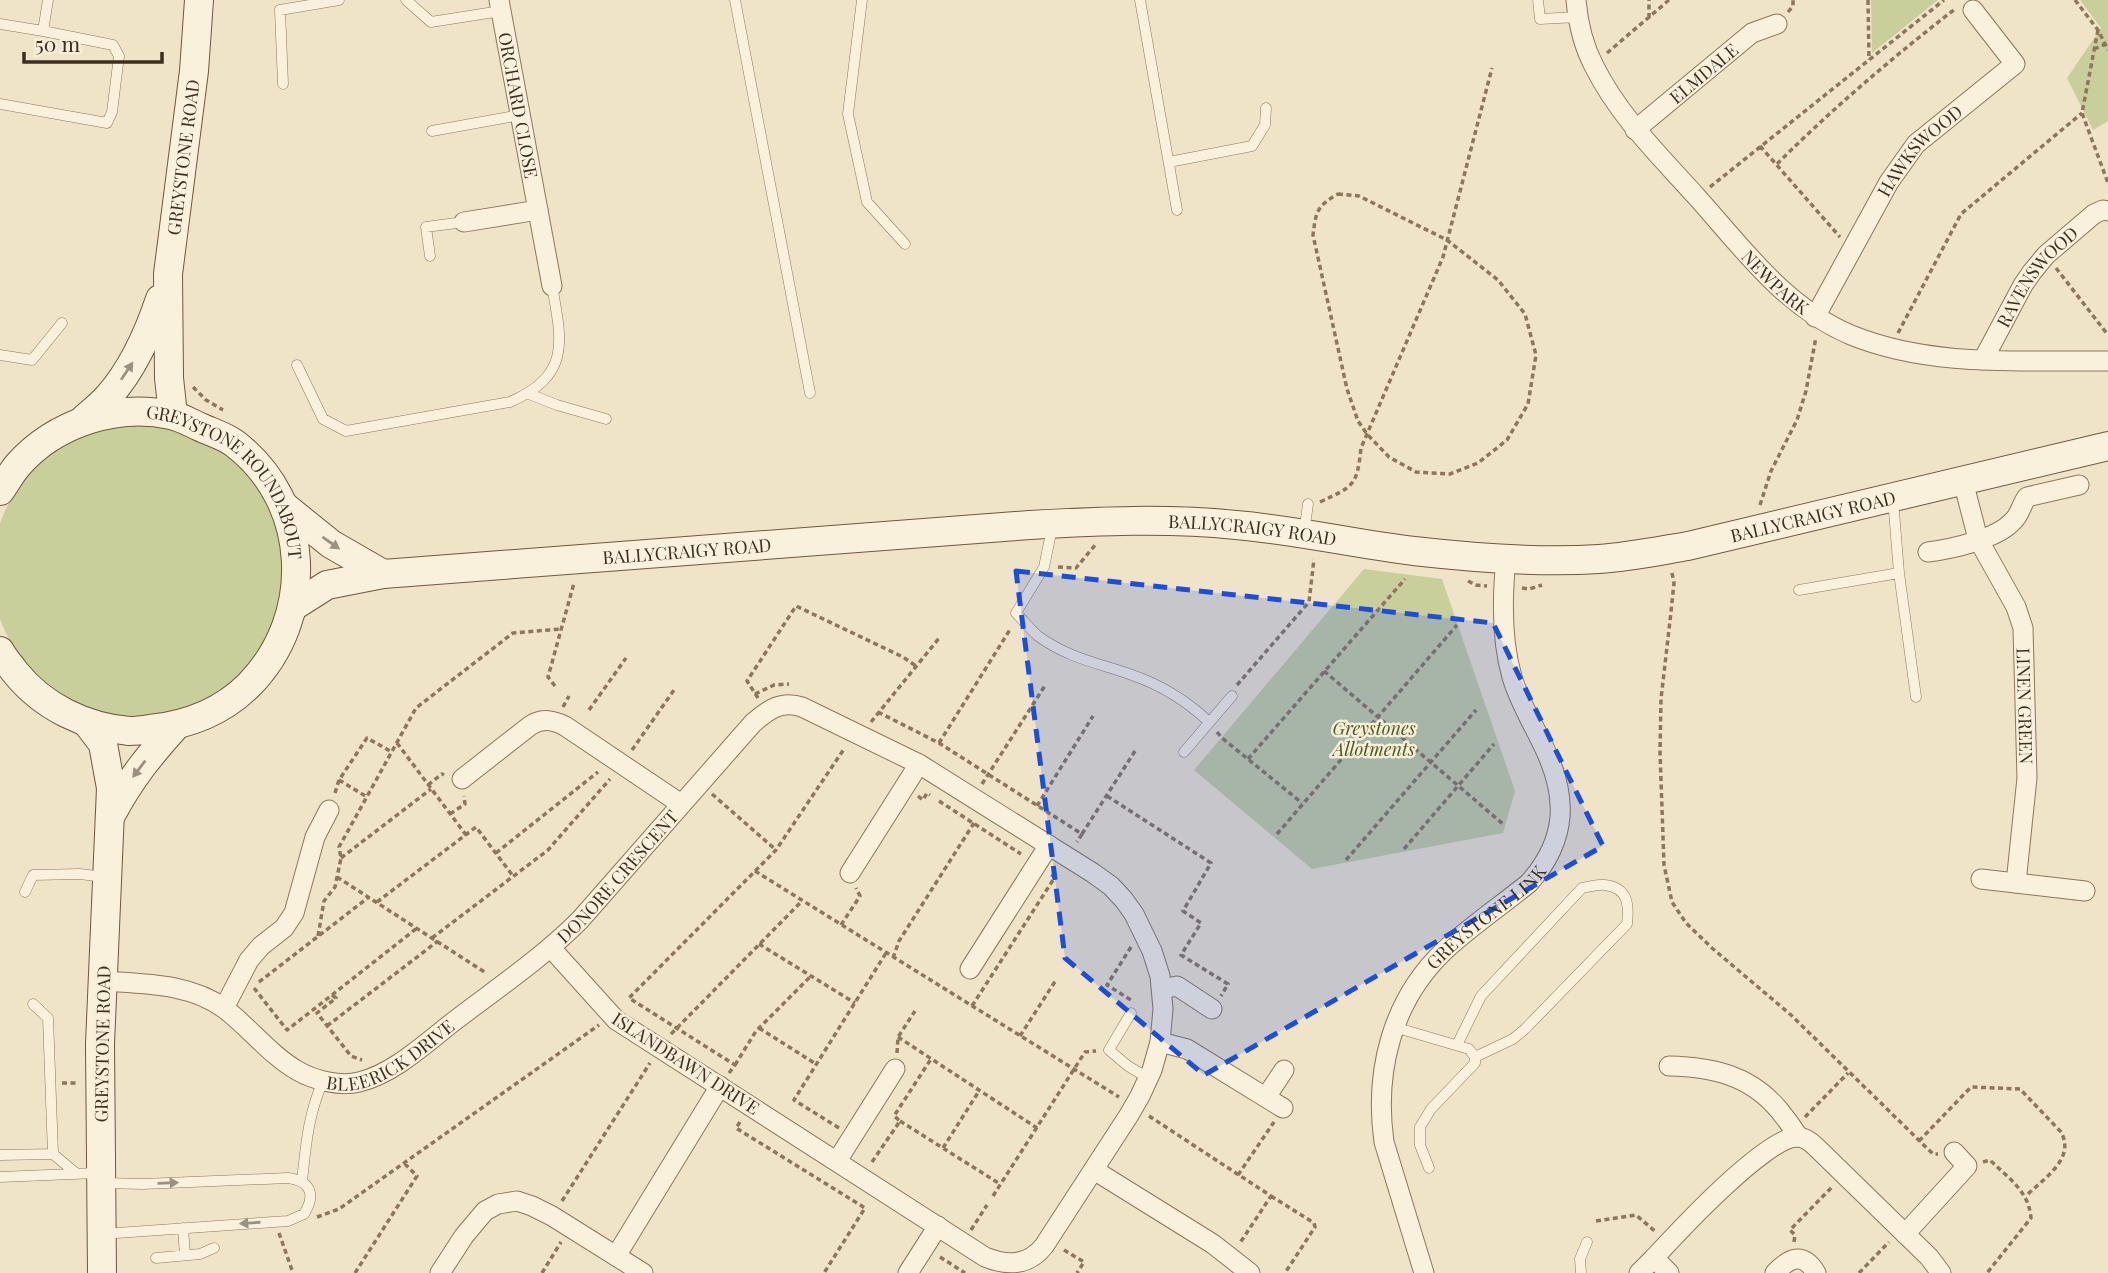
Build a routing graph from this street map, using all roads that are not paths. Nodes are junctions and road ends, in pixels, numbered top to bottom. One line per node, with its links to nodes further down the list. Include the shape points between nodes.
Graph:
1 (48, 0): 14 (lane)
2 (339, 0): 15 (lane, via 280,10)
3 (406, 0): 9 (lane, via 431,22)
4 (735, 0): 36 (lane)
5 (862, 0): 26 (lane, via 848,114 867,202)
6 (1140, 0): 21 (lane)
7 (1538, 0): 10 (lane, via 1540,19)
8 (193, 1): 28 (main road, GREYSTONE ROAD, via 194,71)
9 (500, 6): 18 (street, ORCHARD CLOSE)
10 (1577, 8): 19 (street, NEWPARK, via 1593,65)
11 (1964, 10): 30 (street, HAWKSWOOD, via 2015,64 1916,144 1889,182)
12 (0, 24): 14 (lane)
13 (1777, 24): 19 (street, ELMDALE, via 1752,33)
14 (44, 31): 16 (lane, via 113,45 119,57 107,123)
15 (283, 84)
16 (0, 104)
17 (1266, 108): 21 (lane, via 1265,125 1252,146)
18 (520, 115): 20 (lane); 22 (street, ORCHARD CLOSE)
19 (1635, 130): 30 (street, NEWPARK, via 1770,280)
20 (432, 131)
21 (1169, 162): 23 (lane)
22 (538, 210): 25 (street); 29 (street, ORCHARD CLOSE)
23 (1177, 210)
24 (2108, 211): 33 (street, RAVENSWOOD, via 2094,214 2046,255 2023,285)
25 (464, 222): 27 (lane, via 426,228)
26 (905, 244)
27 (430, 256)
28 (168, 274): 38 (main road, GREYSTONE ROAD); 40 (main road, GREYSTONE ROAD, one-way to 28, via 108,398 131,365 149,333)
29 (552, 286): 37 (lane, via 561,333 558,361)
30 (1819, 319): 33 (street, NEWPARK, via 1891,347)
31 (62, 323): 32 (lane, via 32,360)
32 (0, 355)
33 (1983, 360): 34 (street, NEWPARK)
34 (2108, 361)
35 (297, 365): 37 (lane, via 323,419 346,431 510,402)
36 (810, 393)
37 (529, 394): 39 (lane)
38 (173, 415): 40 (main road, GREYSTONE ROUNDABOUT, via 127,411); 47 (main road, GREYSTONE ROUNDABOUT, via 233,442 262,471)
39 (606, 419)
40 (81, 422): 44 (main road, GREYSTONE ROUNDABOUT, via 47,439 18,465)
41 (2108, 446): 42 (main road, BALLYCRAIGY ROAD)
42 (1963, 481): 45 (main road, BALLYCRAIGY ROAD); 49 (street, LINEN GREEN)
43 (2079, 485): 49 (street, via 2027,497 2003,531)
44 (0, 491)
45 (1893, 498): 52 (main road, BALLYCRAIGY ROAD, via 1669,550 1600,559); 53 (lane)
46 (1308, 504): 50 (lane)
47 (284, 506): 54 (main road, one-way to 54, via 331,544); 56 (main road, GREYSTONE ROUNDABOUT, via 298,572)
48 (1053, 524): 50 (main road, BALLYCRAIGY ROAD, via 1178,520 1237,525); 54 (main road, BALLYCRAIGY ROAD); 60 (lane, via 1044,567 1016,613 1037,635 1057,647 1159,686 1190,704)
49 (1978, 539): 51 (street); 73 (street, LINEN GREEN, via 2023,628 2027,778)
50 (1310, 541): 52 (main road, BALLYCRAIGY ROAD)
51 (1928, 552)
52 (1506, 559): 84 (street, GREYSTONE LINK, via 1504,628 1511,673 1559,785 1557,833 1549,856 1529,883 1431,964 1413,987)
53 (1899, 573): 55 (lane); 59 (lane)
54 (383, 574): 56 (main road, BALLYCRAIGY ROAD, via 327,585)
55 (1799, 590)
56 (294, 606): 62 (main road, GREYSTONE ROUNDABOUT, via 275,653 260,674 222,707)
57 (1, 654): 61 (main road, GREYSTONE ROUNDABOUT, via 25,685 54,707)
58 (1232, 696): 60 (lane)
59 (1916, 697)
60 (1209, 722): 63 (lane)
61 (87, 723): 62 (main road, GREYSTONE ROUNDABOUT, via 131,731); 68 (main road, GREYSTONE ROAD, via 103,744)
62 (175, 727): 68 (main road, GREYSTONE ROAD, one-way to 68, via 127,785)
63 (1184, 752)
64 (919, 764): 66 (street, DONORE CRESCENT, via 794,704 778,706 743,733); 69 (street); 70 (street)
65 (462, 779): 66 (street, DONORE CRESCENT, via 541,720 560,723)
66 (681, 804): 76 (street, DONORE CRESCENT)
67 (330, 810): 82 (street, via 315,837 294,912 284,928 249,960)
68 (111, 816): 71 (main road, GREYSTONE ROAD)
69 (1049, 845): 77 (street); 79 (street, via 1118,893 1146,935)
70 (850, 873)
71 (108, 877): 75 (lane, via 33,875); 78 (main road, GREYSTONE ROAD)
72 (1981, 879): 73 (street)
73 (2016, 883): 74 (street)
74 (2085, 891)
75 (25, 892)
76 (551, 948): 92 (street, BLEERICK DRIVE, via 386,1072 352,1084); 93 (street, ISLANDBAWN DRIVE, via 611,1016)
77 (970, 969)
78 (103, 981): 82 (street, BLEERICK DRIVE, via 181,989 203,996); 104 (main road, GREYSTONE ROAD)
79 (1162, 989): 81 (street, via 1177,986); 85 (street)
80 (33, 1004): 97 (lane, via 48,1018)
81 (1212, 1009)
82 (229, 1013): 92 (street, BLEERICK DRIVE, via 296,1070)
83 (1131, 1013): 91 (lane, via 1109,1050)
84 (1393, 1027): 86 (lane); 121 (street, GREYSTONE LINK, via 1382,1077 1381,1122)
85 (1160, 1042): 91 (street); 94 (street, via 1187,1049)
86 (1457, 1045): 87 (lane); 87 (lane, via 1481,996 1582,888 1605,885 1622,893 1629,904 1627,924 1525,1029)
87 (1475, 1057): 101 (lane, via 1475,1063 1420,1127 1420,1146)
88 (1669, 1066): 96 (street, via 1740,1078 1769,1098)
89 (895, 1069): 100 (street)
90 (1284, 1070): 94 (street)
91 (1148, 1079): 102 (street)
92 (323, 1081): 105 (lane, via 307,1127)
93 (720, 1086): 100 (street, ISLANDBAWN DRIVE); 113 (street)
94 (1266, 1097): 95 (street)
95 (1283, 1108)
96 (1796, 1133): 108 (street, via 1816,1146); 115 (street, via 1735,1177)
97 (53, 1154): 98 (lane); 104 (lane)
98 (0, 1155)
99 (1960, 1159): 108 (street)
100 (837, 1161): 106 (street, ISLANDBAWN DRIVE)
101 (1429, 1168)
102 (1094, 1170): 106 (street, ISLANDBAWN DRIVE, via 1044,1246 1027,1261 1011,1264 985,1256); 120 (street, via 1213,1244)
103 (0, 1177): 104 (lane)
104 (92, 1177): 105 (lane, one-way to 105, via 156,1184); 109 (main road, GREYSTONE ROAD)
105 (302, 1181): 107 (lane, one-way to 107, via 310,1200 298,1218)
106 (938, 1226): 119 (street)
107 (183, 1228): 109 (lane); 112 (lane)
108 (1903, 1232): 127 (street)
109 (100, 1234): 116 (main road, GREYSTONE ROAD)
110 (1587, 1242): 122 (lane, via 1580,1259)
111 (214, 1248): 112 (lane)
112 (185, 1255): 114 (lane)
113 (616, 1256): 117 (street, via 532,1206 503,1202 489,1208 466,1233); 118 (street)
114 (156, 1258)
115 (1654, 1258): 123 (street); 124 (street)
116 (102, 1273)
117 (440, 1273)
118 (643, 1273)
119 (908, 1273)
120 (1250, 1273)
121 (1424, 1273)
122 (1581, 1273)
123 (1639, 1273)
124 (1669, 1273)
125 (1775, 1273): 126 (street, via 1794,1259 1811,1264)
126 (1816, 1273)
127 (1941, 1273)

